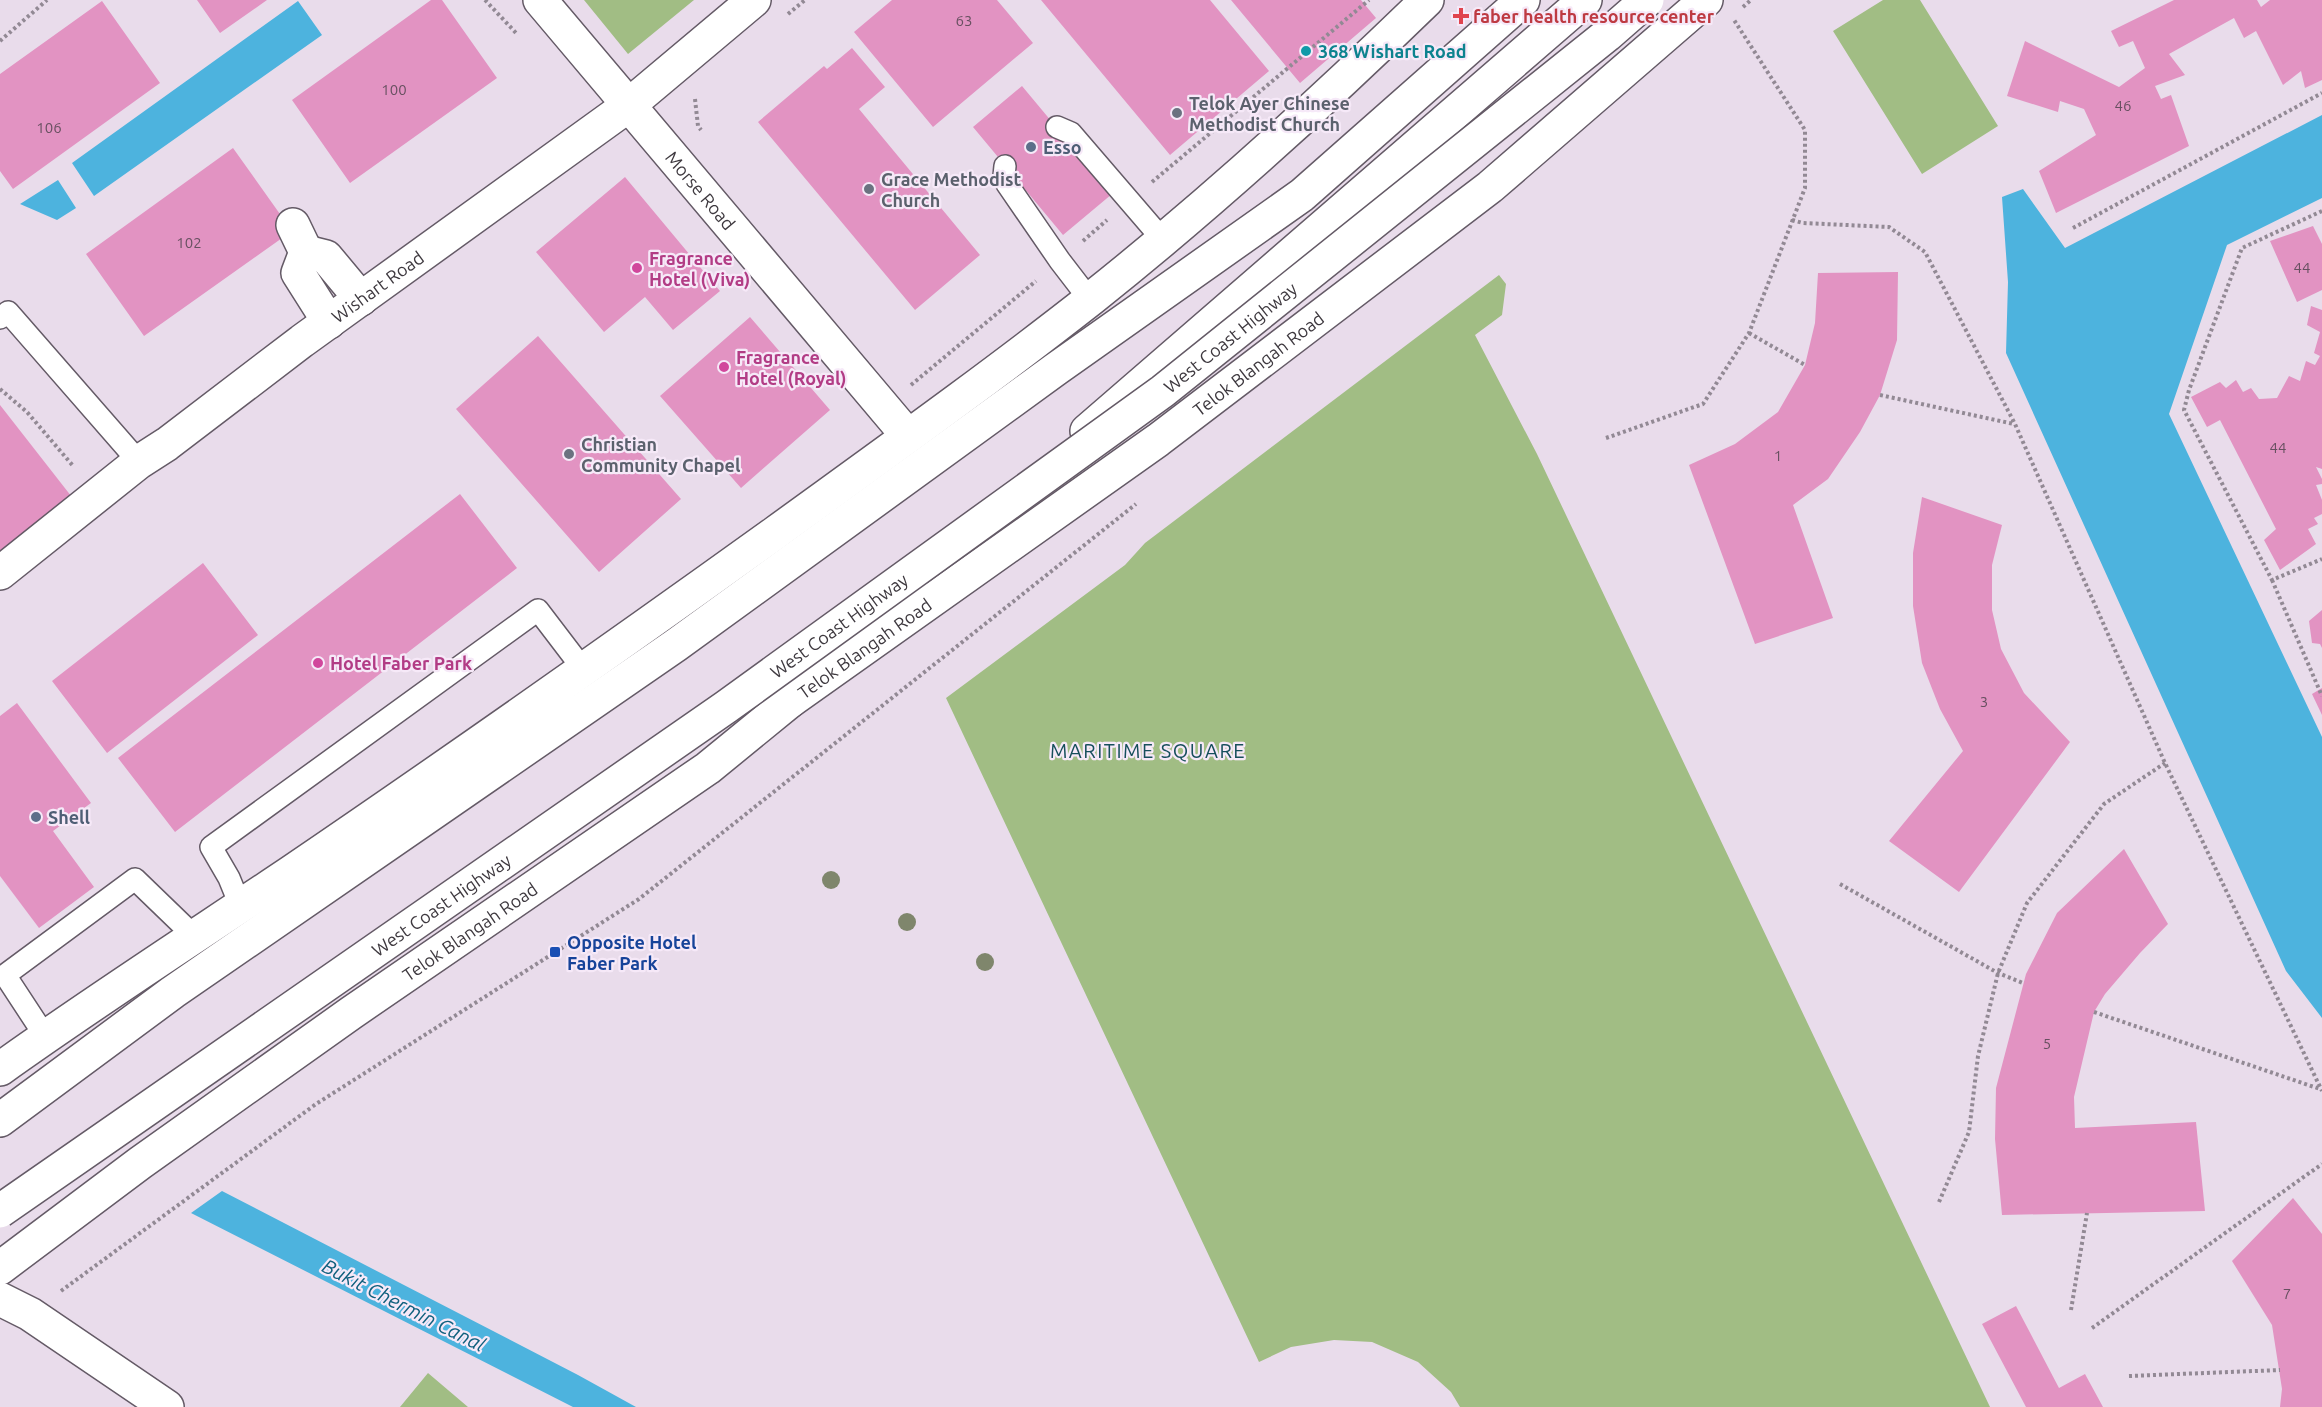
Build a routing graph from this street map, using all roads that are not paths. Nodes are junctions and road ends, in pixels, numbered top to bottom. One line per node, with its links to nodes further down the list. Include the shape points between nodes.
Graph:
1 (540, 0): 8 (main road, Morse Road)
2 (754, 0): 8 (main road, Wishart Road)
3 (1523, 0): 25 (main road, via 1302,195 676,645 172,992)
4 (1585, 0): 20 (main road, via 940,558)
5 (1647, 0): 26 (main road, West Coast Highway, bridge, via 1163,391 726,707)
6 (1424, 1): 11 (main road, via 1324,99)
7 (1719, 8): 20 (main road, Telok Blangah Road, via 1158,440)
8 (628, 105): 12 (main road, Wishart Road); 16 (main road, Morse Road)
9 (1056, 127): 11 (lane, via 1071,133)
10 (1005, 166): 13 (lane, via 1007,184)
11 (1163, 240): 13 (main road)
12 (361, 299): 15 (main road, Wishart Road); 15 (main road, via 326,257 299,239 298,273)
13 (1090, 300): 16 (main road)
14 (0, 318): 17 (lane, via 8,312)
15 (329, 322): 17 (main road, Wishart Road)
16 (908, 436): 19 (main road)
17 (139, 462): 18 (main road, Wishart Road)
18 (0, 573)
19 (583, 669): 21 (main road); 21 (lane, via 538,610 211,847)
20 (790, 701): 27 (main road, Telok Blangah Road, via 708,768 351,1012)
21 (240, 906): 22 (main road)
22 (194, 936): 23 (main road); 23 (lane, via 135,879 5,975)
23 (45, 1036): 24 (main road)
24 (0, 1069)
25 (0, 1120)
26 (0, 1211)
27 (0, 1268)
28 (0, 1299): 29 (main road, via 30,1314)
29 (167, 1407)

